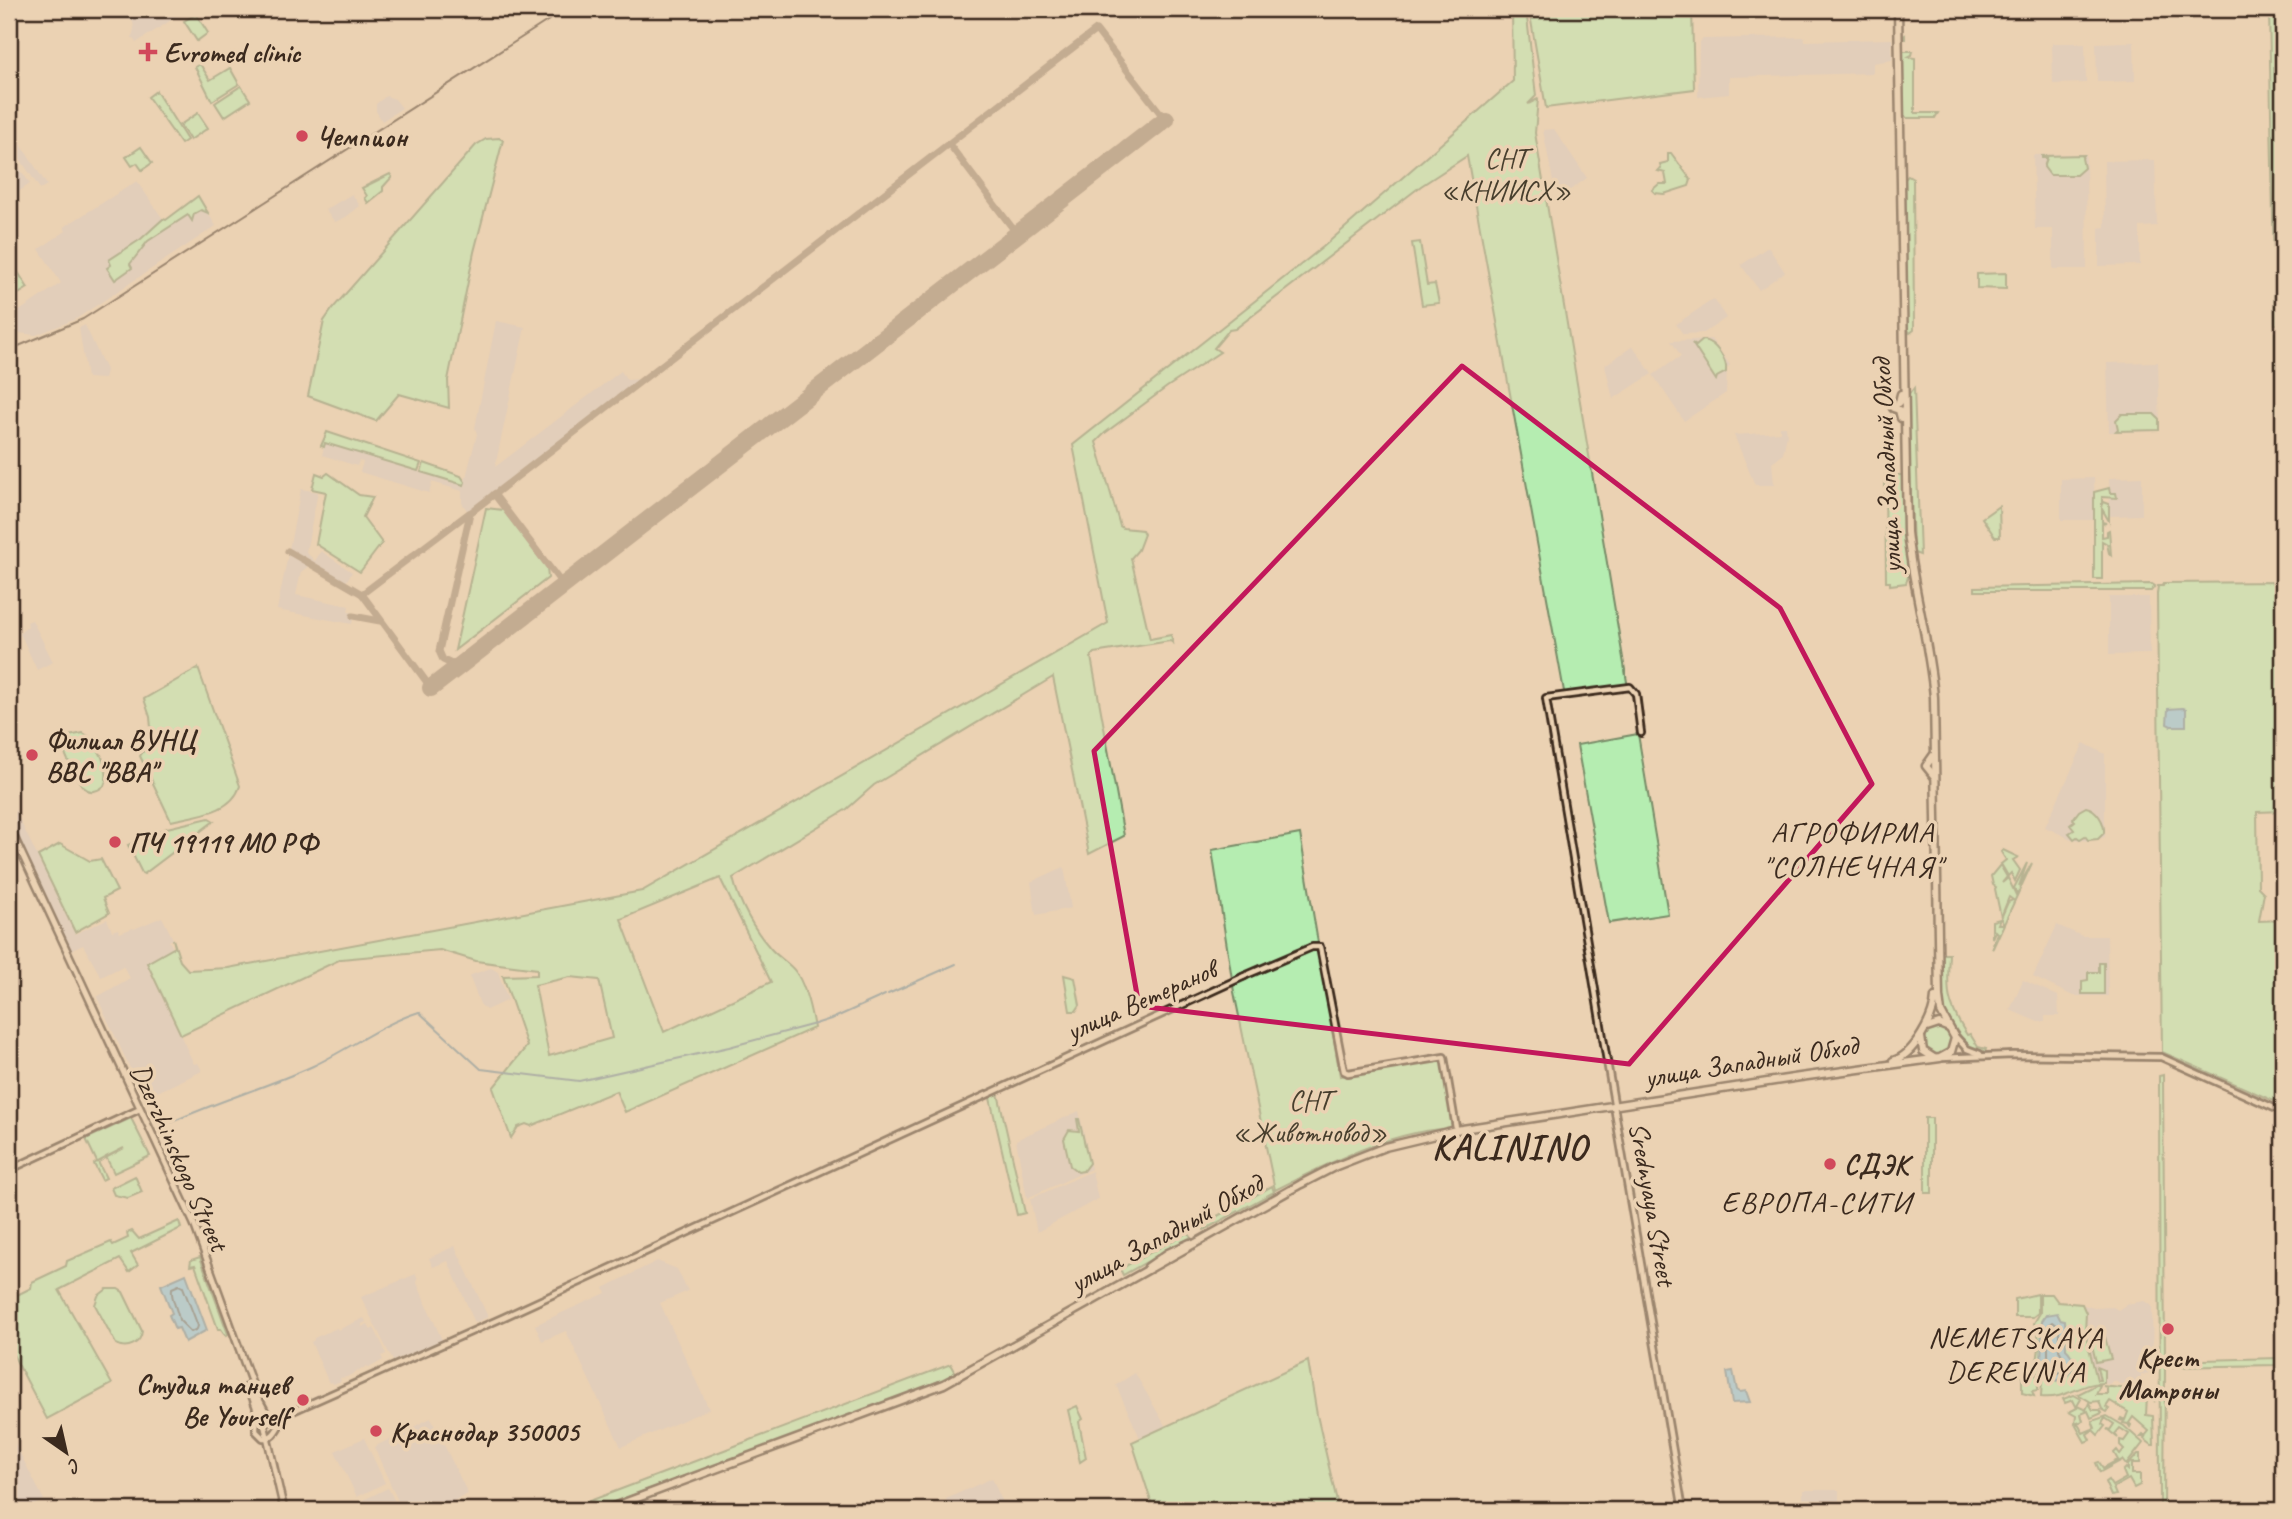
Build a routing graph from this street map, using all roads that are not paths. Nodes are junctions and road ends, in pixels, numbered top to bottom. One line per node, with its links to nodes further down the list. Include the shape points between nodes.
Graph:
1 (1897, 9): 5 (highway, улица Западный Обход, via 1902,378 1900,398 1893,408 1900,413 1906,550 1929,670 1934,776 1935,1002); 6 (highway, улица Западный Обход, via 1908,532 1934,697 1939,998)
2 (1641, 733): 9 (street, Srednyaya Street, via 1636,694 1630,687 1546,698)
3 (9, 826): 10 (main road, Dzerzhinskogo Street)
4 (9, 834): 10 (main road, Dzerzhinskogo Street)
5 (1924, 1031): 6 (highway, via 1936,1024); 8 (highway, via 1922,1048); 9 (highway, улица Западный Обход, via 1897,1060)
6 (1951, 1031): 7 (street, via 1971,1052); 8 (highway, via 1954,1047)
7 (1998, 1056): 8 (street); 11 (street, via 2161,1057)
8 (1937, 1058): 9 (highway, улица Западный Обход)
9 (1615, 1107): 12 (highway, улица Западный Обход); 12 (highway, улица Западный Обход); 21 (street, Srednyaya Street)
10 (139, 1109): 13 (street); 15 (main road, Dzerzhinskogo Street, via 191,1226); 15 (main road, Dzerzhinskogo Street, via 194,1224)
11 (2283, 1112)
12 (1456, 1129): 14 (street, улица Ветеранов, via 1444,1057 1344,1071 1320,947 1312,947); 18 (highway, улица Западный Обход, via 1360,1157 1301,1184 944,1384); 18 (highway, улица Западный Обход, via 1359,1155 923,1391)
13 (9, 1170)
14 (285, 1417): 15 (street, улица Ветеранов); 16 (street)
15 (264, 1420): 16 (street, Dzerzhinskogo Street); 17 (main road, Dzerzhinskogo Street); 17 (street, Dzerzhinskogo Street, via 258,1434)
16 (275, 1431): 17 (street)
17 (266, 1438): 19 (main road, Dzerzhinskogo Street)
18 (626, 1501): 20 (highway)
19 (282, 1510)
20 (602, 1510)
21 (1683, 1510)

